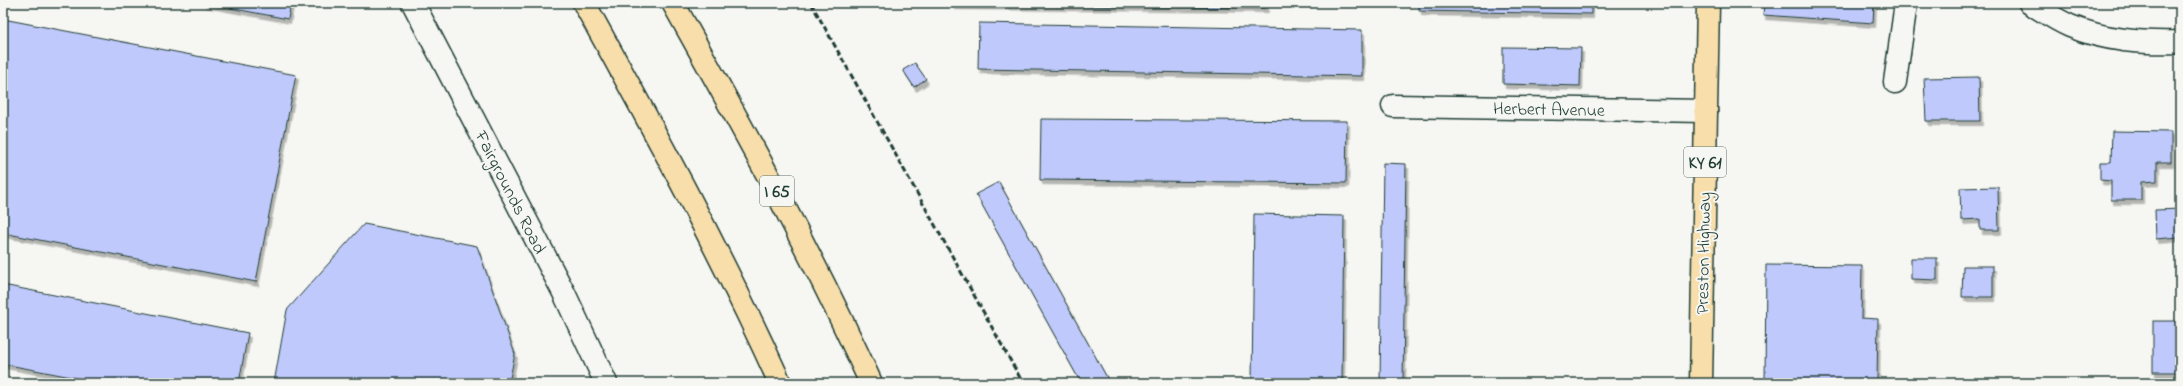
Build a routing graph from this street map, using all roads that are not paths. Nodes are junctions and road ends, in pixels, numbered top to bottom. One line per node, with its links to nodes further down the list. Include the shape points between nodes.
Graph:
1 (413, 3): 11 (street, Fairgrounds Road, via 564,293)
2 (584, 3): 12 (main road, via 688,194 749,314)
3 (673, 3): 13 (main road, I 65, via 758,153)
4 (1708, 3): 10 (main road, Preston Highway / KY 61)
5 (1906, 3): 8 (street)
6 (2030, 3): 7 (street, via 2069,26 2097,36 2127,42)
7 (2180, 42)
8 (1895, 82)
9 (1393, 106): 10 (street, Herbert Avenue)
10 (1706, 111): 14 (main road, Preston Highway / KY 61)
11 (606, 383)
12 (780, 383)
13 (872, 383)
14 (1701, 383)

